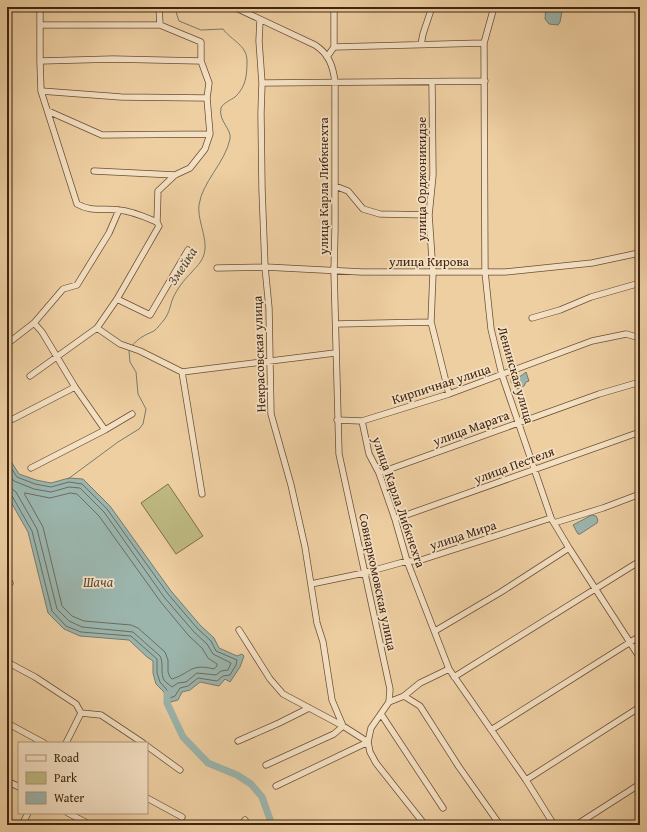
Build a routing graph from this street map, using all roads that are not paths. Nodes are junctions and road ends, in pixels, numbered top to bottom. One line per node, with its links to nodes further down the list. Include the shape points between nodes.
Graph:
1 (40, 7): 8 (street)
2 (159, 7): 9 (street)
3 (234, 7): 7 (street)
4 (334, 7): 12 (street)
5 (432, 7): 11 (street)
6 (494, 7): 10 (street, Ленинская улица)
7 (260, 20): 13 (street, via 315,45); 19 (street, Некрасовская улица)
8 (40, 25): 9 (street); 15 (street)
9 (160, 25): 14 (street, via 201,42)
10 (484, 43): 11 (street); 16 (street, Ленинская улица)
11 (421, 44): 12 (street)
12 (334, 47): 13 (street)
13 (327, 57): 17 (street, улица Карла Либкнехта, via 333,68)
14 (201, 61): 15 (street); 21 (street, via 209,83)
15 (40, 62): 20 (street)
16 (485, 81): 18 (street); 35 (street, Ленинская улица)
17 (334, 82): 18 (street); 19 (street); 26 (street, улица Карла Либкнехта)
18 (432, 82): 28 (street, улица Орджоникидзе, via 433,175)
19 (262, 84): 32 (street, Некрасовская улица, via 260,113)
20 (41, 91): 21 (street, via 121,97); 22 (street)
21 (207, 98): 23 (street)
22 (48, 111): 23 (street, via 102,135); 27 (street, via 77,204 93,210)
23 (210, 134): 25 (street, via 205,148 190,168)
24 (94, 171): 25 (street)
25 (175, 175): 29 (street, via 158,191)
26 (335, 186): 28 (street, via 348,191 363,209 380,214); 34 (street, улица Карла Либкнехта)
27 (119, 210): 29 (street); 41 (street, via 109,233 77,285 63,289)
28 (429, 215): 36 (street, улица Орджоникидзе)
29 (157, 222): 38 (street, via 159,226)
30 (188, 250): 38 (street, via 150,315)
31 (639, 253): 35 (street, улица Кирова, via 592,263)
32 (265, 267): 33 (street, улица Кирова); 34 (street, улица Кирова); 48 (street, Некрасовская улица)
33 (217, 268)
34 (334, 271): 36 (street, улица Кирова); 42 (street, улица Карла Либкнехта)
35 (485, 272): 36 (street, улица Кирова); 50 (street, Ленинская улица, via 491,328)
36 (433, 273): 40 (street, улица Орджоникидзе)
37 (640, 283): 39 (street)
38 (117, 299): 43 (street)
39 (532, 318)
40 (431, 322): 42 (street); 54 (street, улица Орджоникидзе)
41 (34, 323): 45 (street); 47 (street)
42 (336, 324): 46 (street, улица Карла Либкнехта)
43 (97, 328): 47 (street); 49 (street, via 123,345)
44 (640, 338): 50 (street, Кирпичная улица, via 626,334 592,341)
45 (7, 344)
46 (335, 353): 48 (street); 57 (street, улица Карла Либкнехта)
47 (57, 357): 51 (street); 53 (street)
48 (270, 361): 49 (street); 74 (street, Некрасовская улица, via 272,414 291,484)
49 (182, 372): 65 (street)
50 (502, 375): 54 (street, Кирпичная улица); 59 (street, Ленинская улица)
51 (30, 376)
52 (640, 382): 59 (street, улица Марата, via 598,394)
53 (75, 387): 56 (street); 60 (street)
54 (449, 394): 58 (street, Кирпичная улица)
55 (132, 414): 60 (street)
56 (13, 419)
57 (337, 420): 58 (street, улица Карла Либкнехта); 72 (street, Совнаркомовская улица, via 339,454)
58 (362, 421): 64 (street, улица Карла Либкнехта, via 369,454)
59 (518, 423): 63 (street, Ленинская улица); 64 (street, улица Марата)
60 (105, 430): 62 (street)
61 (640, 432): 63 (street, улица Пестеля)
62 (31, 468)
63 (535, 470): 67 (street, улица Пестеля); 68 (street, Ленинская улица)
64 (379, 474): 67 (street, улица Карла Либкнехта)
65 (202, 494)
66 (640, 494): 68 (street, улица Мира, via 603,508)
67 (395, 519): 70 (street, улица Карла Либкнехта)
68 (553, 520): 69 (street, Ленинская улица); 70 (street, улица Мира, via 418,561)
69 (569, 548): 76 (street, Ленинская улица); 78 (street)
70 (407, 561): 72 (street, улица Мира); 78 (street, улица Карла Либкнехта)
71 (640, 561): 76 (street)
72 (364, 573): 74 (street, улица Мира); 86 (street, Совнаркомовская улица, via 390,688)
73 (7, 578): 75 (street, via 10,583)
74 (311, 584): 92 (street, Некрасовская улица, via 332,700)
75 (7, 585)
76 (596, 589): 80 (street, Ленинская улица); 84 (street)
77 (239, 630): 88 (street, via 270,679 283,694)
78 (435, 631): 83 (street, улица Карла Либкнехта)
79 (640, 636): 80 (street)
80 (630, 643): 81 (street, Ленинская улица); 93 (street)
81 (640, 658)
82 (7, 662): 89 (street, via 76,704)
83 (449, 669): 84 (street, улица Карла Либкнехта); 85 (street, via 420,683)
84 (454, 677): 93 (street, улица Карла Либкнехта)
85 (404, 696): 86 (street); 115 (street, via 420,706)
86 (389, 702): 90 (street)
87 (640, 707): 102 (street)
88 (309, 708): 92 (street); 94 (street)
89 (82, 713): 96 (street); 97 (street, via 101,715)
90 (381, 714): 98 (street, via 371,728); 108 (street)
91 (7, 722): 95 (street)
92 (343, 726): 98 (street); 100 (street, via 334,734)
93 (491, 730): 102 (street, улица Карла Либкнехта)
94 (238, 741)
95 (42, 742)
96 (67, 742)
97 (142, 742)
98 (368, 742): 105 (street); 114 (street, via 376,763)
99 (148, 747): 101 (street)
100 (266, 765)
101 (180, 770)
102 (526, 780): 116 (street, улица Карла Либкнехта)
103 (7, 781): 106 (street)
104 (640, 784): 117 (street)
105 (276, 786)
106 (18, 787)
107 (148, 799): 111 (street)
108 (443, 808)
109 (28, 814): 112 (street)
110 (70, 814): 113 (street)
111 (182, 817)
112 (22, 825)
113 (91, 825)
114 (425, 825)
115 (500, 825)
116 (554, 825)
117 (576, 825)

